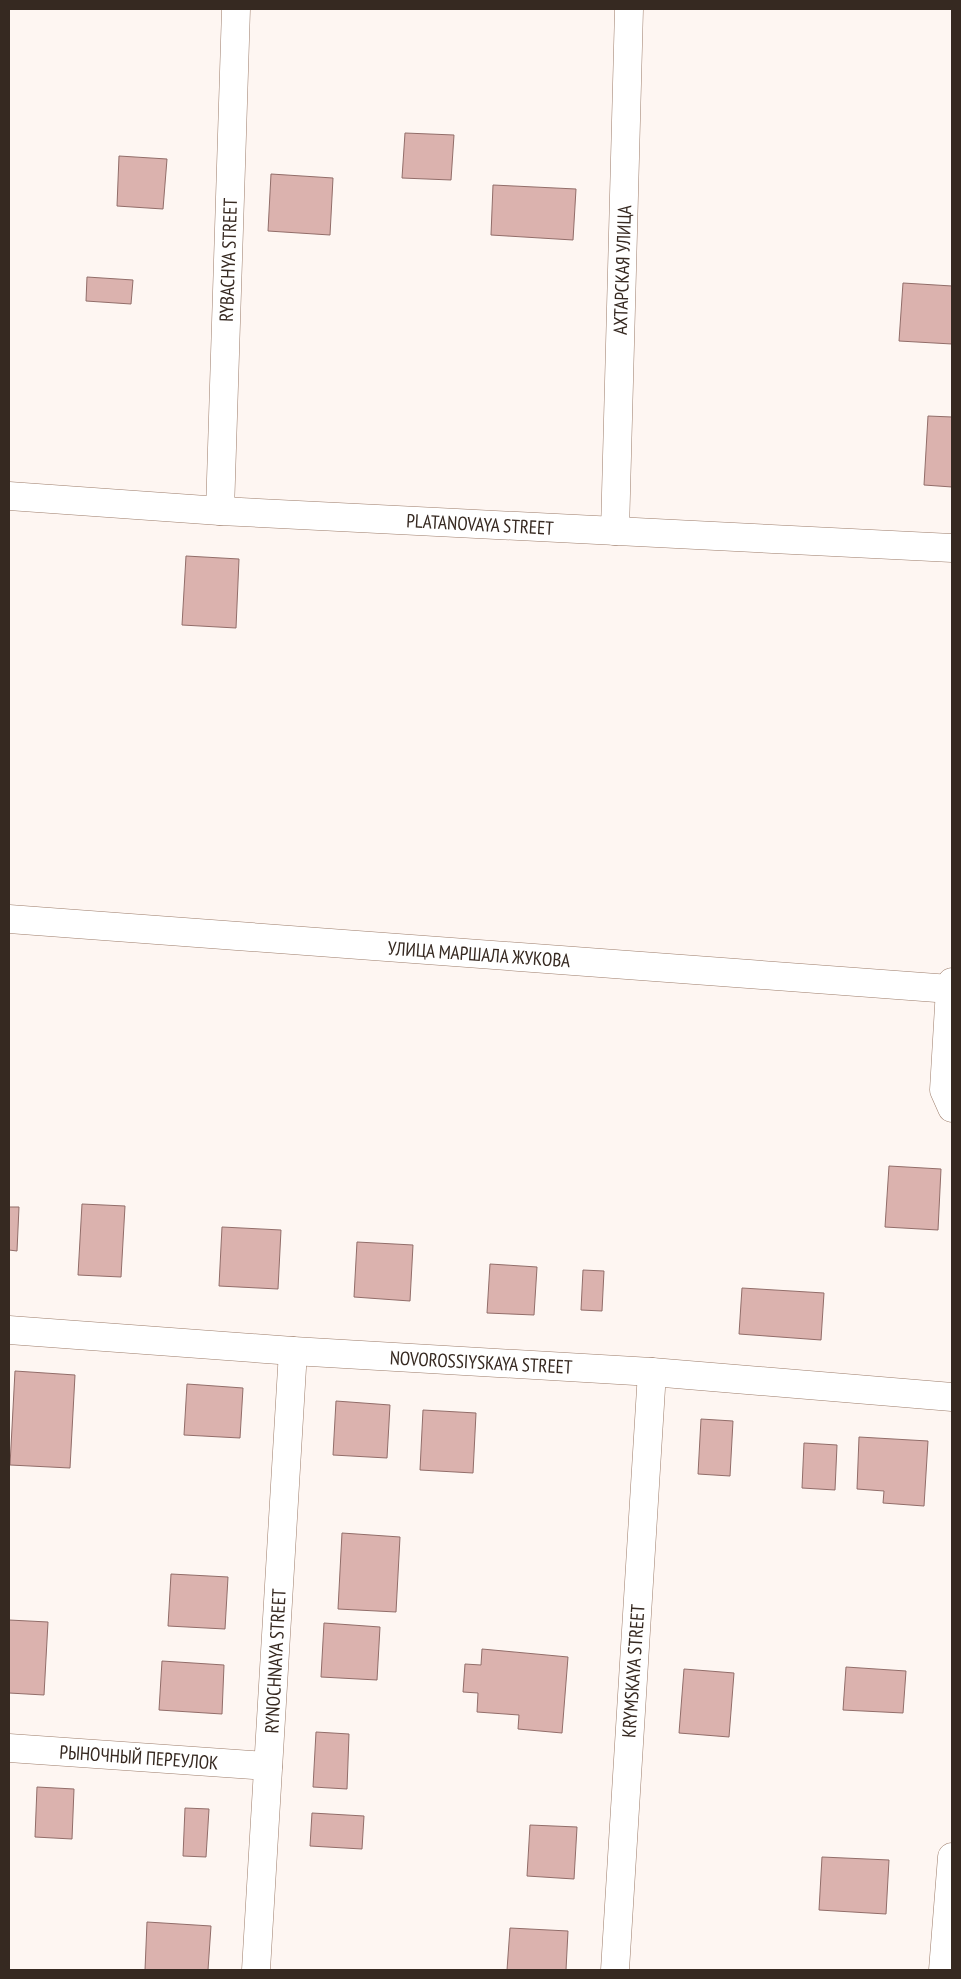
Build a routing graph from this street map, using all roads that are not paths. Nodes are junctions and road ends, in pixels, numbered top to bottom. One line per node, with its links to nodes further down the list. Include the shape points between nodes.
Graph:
1 (236, 9): 4 (street, RYBACHYA STREET)
2 (629, 9): 5 (street, АХТАРСКАЯ УЛИЦА)
3 (9, 496): 4 (street, PLATANOVAYA STREET)
4 (220, 511): 5 (street, PLATANOVAYA STREET)
5 (615, 531): 6 (street, PLATANOVAYA STREET)
6 (952, 548)
7 (9, 919): 8 (street, УЛИЦА МАРШАЛА ЖУКОВА)
8 (951, 985): 9 (street, via 944,1090)
9 (952, 1108)
10 (9, 1330): 11 (street, NOVOROSSIYSKAYA STREET)
11 (293, 1352): 12 (street, NOVOROSSIYSKAYA STREET); 15 (street, RYNOCHNAYA STREET)
12 (652, 1372): 13 (street, NOVOROSSIYSKAYA STREET); 18 (street, KRYMSKAYA STREET)
13 (952, 1397)
14 (9, 1748): 15 (street, РЫНОЧНЫЙ ПЕРЕУЛОК)
15 (268, 1766): 17 (street, RYNOCHNAYA STREET)
16 (952, 1857): 19 (street)
17 (256, 1970)
18 (615, 1970)
19 (943, 1970)

